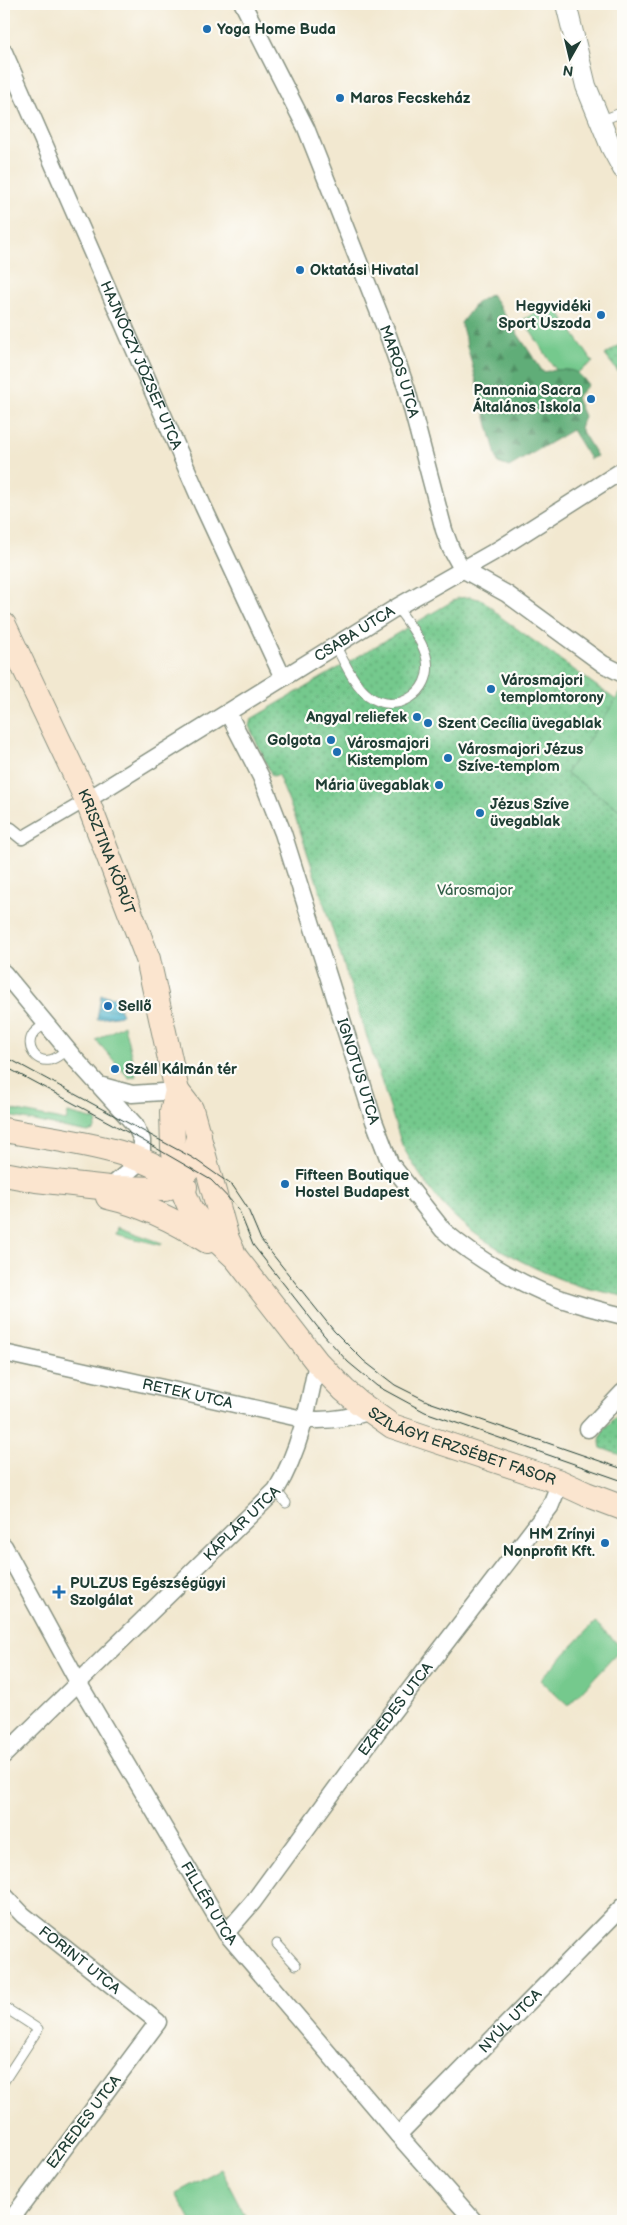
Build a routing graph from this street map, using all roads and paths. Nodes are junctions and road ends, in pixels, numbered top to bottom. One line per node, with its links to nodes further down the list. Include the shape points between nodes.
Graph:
1 (243, 4): 8 (street, MAROS UTCA, via 306,128 386,329 408,390 444,530)
2 (566, 4): 5 (street, via 586,86)
3 (4, 52): 13 (street, HAJNÓCZY JÓZSEF UTCA, via 203,506)
4 (623, 112): 5 (lane)
5 (600, 121): 6 (street)
6 (623, 169)
7 (623, 470): 8 (street, CSABA UTCA)
8 (462, 569): 9 (street, CSABA UTCA); 12 (street, via 507,594 603,664)
9 (397, 607): 11 (street, CSABA UTCA); 11 (lane, via 427,660 428,668 424,683 408,700 392,704 370,697 359,686)
10 (4, 625): 15 (main road, KRISZTINA KÖRÚT)
11 (335, 645): 13 (street, CSABA UTCA)
12 (623, 674)
13 (283, 678): 14 (street, CSABA UTCA)
14 (228, 713): 15 (street, CSABA UTCA); 31 (street, IGNOTUS UTCA, via 261,777 284,833 374,1121 390,1162 453,1239 509,1276 573,1303)
15 (87, 800): 16 (street, via 22,838 11,829); 21 (main road, KRISZTINA KÖRÚT, via 148,959)
16 (4, 834)
17 (4, 973): 18 (street)
18 (45, 1024): 19 (street); 19 (lane, via 33,1035 30,1048 33,1054 50,1060)
19 (67, 1050): 20 (street)
20 (99, 1086): 21 (street, via 146,1095); 26 (street, via 135,1125 142,1140)
21 (177, 1090): 23 (main road, KRISZTINA KÖRÚT); 24 (main road, KRISZTINA KÖRÚT, via 190,1109)
22 (4, 1130): 26 (main road, via 100,1149)
23 (172, 1133): 26 (main road); 28 (main road)
24 (199, 1134): 28 (main road, via 190,1166); 30 (main road)
25 (4, 1174): 27 (main road)
26 (147, 1177): 27 (main road, via 109,1188); 28 (main road, via 161,1168); 29 (lane, via 147,1198)
27 (36, 1180): 29 (main road)
28 (180, 1181): 30 (main road, via 191,1210 209,1233)
29 (130, 1202): 30 (main road)
30 (231, 1249): 33 (main road)
31 (623, 1316)
32 (4, 1353): 36 (street, RETEK UTCA)
33 (317, 1362): 35 (main road, SZILÁGYI ERZSÉBET FASOR, via 344,1390); 36 (street, KÁPLÁR UTCA)
34 (623, 1392): 37 (street)
35 (372, 1411): 36 (street, RETEK UTCA, via 336,1420); 38 (main road, SZILÁGYI ERZSÉBET FASOR, via 392,1426)
36 (303, 1420): 41 (street, KÁPLÁR UTCA, via 281,1497)
37 (588, 1429)
38 (560, 1482): 39 (main road, SZILÁGYI ERZSÉBET FASOR); 45 (street, EZREDES UTCA, via 550,1507 378,1731 253,1902)
39 (623, 1508)
40 (5, 1551): 41 (street, FILLÉR UTCA)
41 (78, 1682): 42 (street, KÁPLÁR UTCA); 45 (street, FILLÉR UTCA)
42 (4, 1755)
43 (4, 1895): 49 (street, FORINT UTCA, via 23,1915)
44 (623, 1906): 51 (street, NYÚL UTCA)
45 (226, 1933): 51 (street, FILLÉR UTCA)
46 (277, 1944): 47 (lane)
47 (296, 1965)
48 (4, 2007): 50 (lane, via 38,2029)
49 (158, 2022): 52 (street, EZREDES UTCA)
50 (4, 2081)
51 (398, 2135): 53 (street, FILLÉR UTCA)
52 (10, 2221)
53 (474, 2221)

